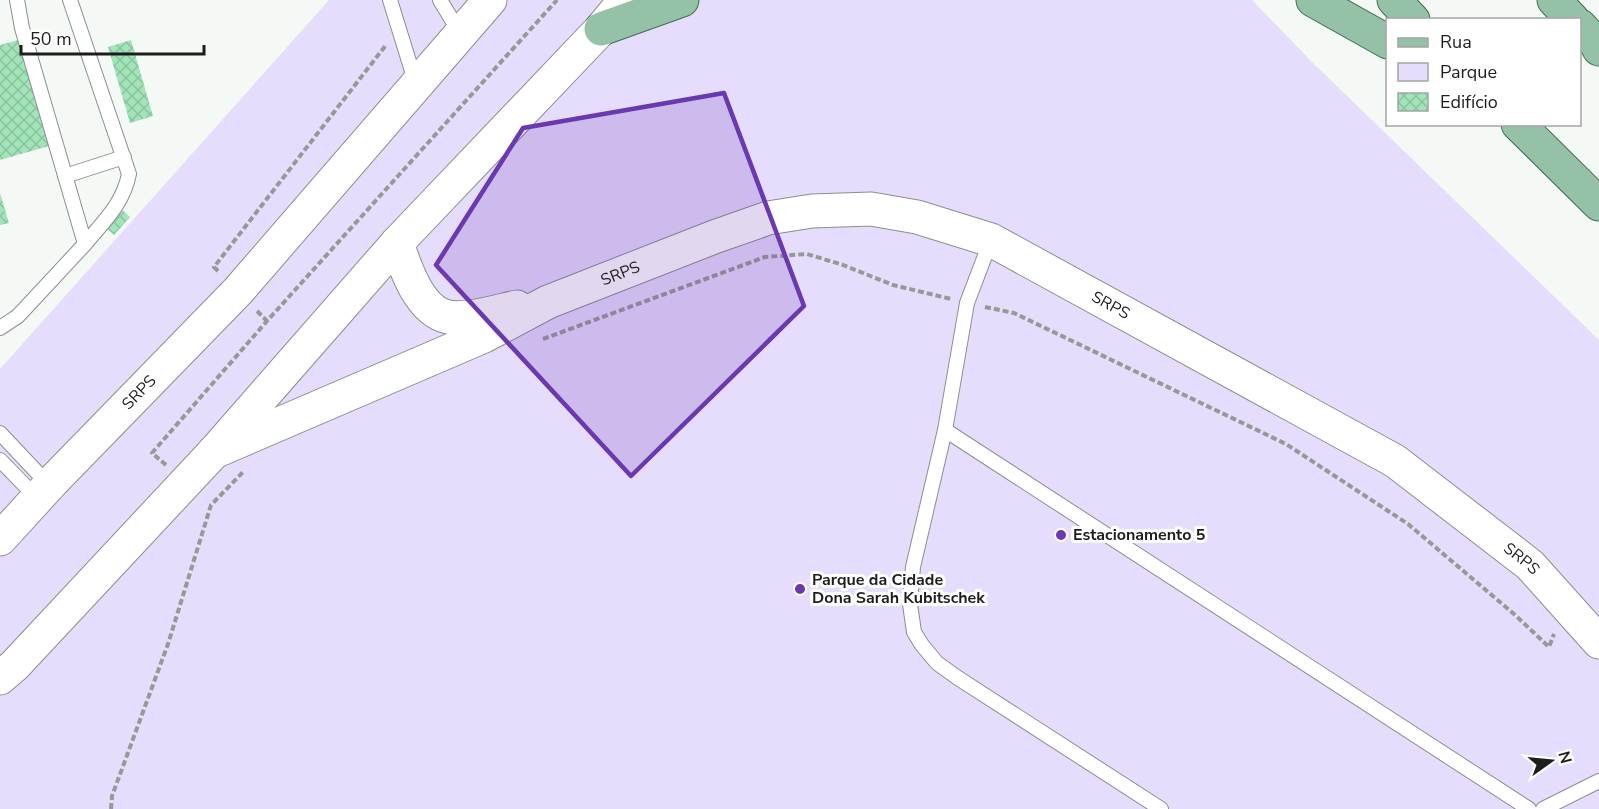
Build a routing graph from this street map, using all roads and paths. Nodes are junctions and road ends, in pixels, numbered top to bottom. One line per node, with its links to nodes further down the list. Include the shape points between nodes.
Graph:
1 (17, 0): 21 (lane)
2 (70, 0): 20 (lane)
3 (390, 0): 14 (lane)
4 (440, 0): 16 (lane)
5 (490, 0): 16 (main road, SRPS)
6 (557, 0): 29 (path)
7 (625, 0): 15 (main road, SRPS)
8 (681, 0): 15 (main road)
9 (1313, 0): 17 (main road)
10 (1394, 0): 12 (main road)
11 (1554, 0): 13 (main road)
12 (1411, 18)
13 (1571, 18)
14 (399, 29): 18 (lane); 26 (path, via 214,267)
15 (601, 29): 24 (main road, SRPS)
16 (460, 33): 18 (main road, SRPS)
17 (1386, 41)
18 (416, 84): 26 (main road, SRPS)
19 (1520, 126): 22 (main road)
20 (124, 158): 21 (lane); 25 (lane, via 129,174 120,202)
21 (66, 176): 25 (lane)
22 (1599, 204)
23 (991, 240): 27 (main road, SRPS, via 917,217 871,209 812,211 768,218); 28 (lane); 41 (main road, SRPS, via 1395,461 1530,565)
24 (397, 243): 27 (main road, SRPS, via 420,296 438,313 461,317); 34 (main road, SRPS)
25 (85, 244): 30 (lane, via 18,316)
26 (238, 291): 29 (path); 38 (main road, SRPS)
27 (548, 302): 34 (main road, SRPS, via 484,336)
28 (968, 303): 31 (path, via 893,285 807,254 765,257); 32 (lane); 41 (path, via 1014,313 1286,444 1408,524 1549,647)
29 (267, 321): 37 (path, via 152,453)
30 (0, 328)
31 (536, 342)
32 (945, 430): 46 (lane, via 913,567 909,604 914,632 937,663); 47 (lane)
33 (0, 433): 38 (lane)
34 (214, 452): 37 (main road, SRPS)
35 (0, 460): 38 (lane)
36 (248, 467): 39 (path)
37 (185, 482): 39 (path); 43 (main road, SRPS)
38 (43, 492): 40 (main road, SRPS)
39 (211, 505): 45 (path, via 168,644 112,796)
40 (0, 539)
41 (1565, 604): 42 (main road, SRPS)
42 (1599, 642)
43 (0, 678)
44 (1599, 781): 48 (lane)
45 (111, 809)
46 (1161, 809)
47 (1529, 809)
48 (1543, 809)

